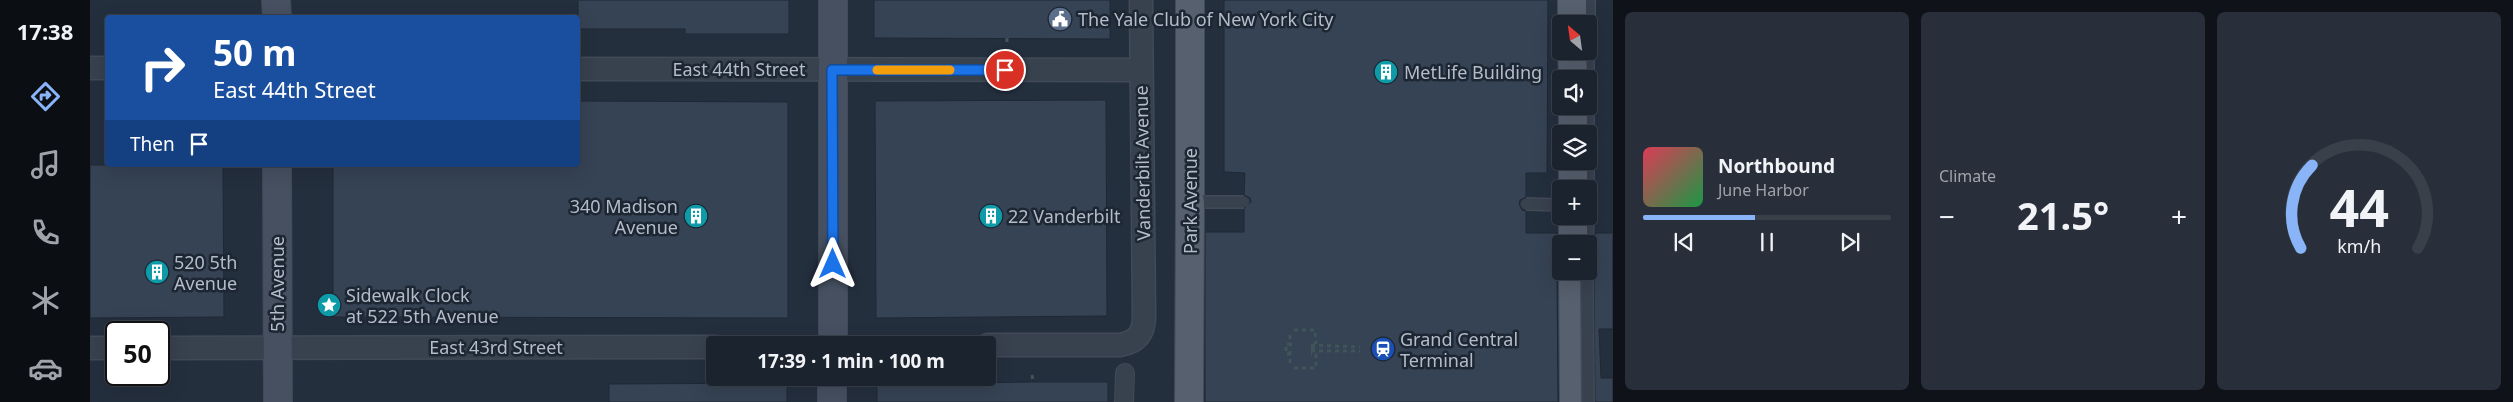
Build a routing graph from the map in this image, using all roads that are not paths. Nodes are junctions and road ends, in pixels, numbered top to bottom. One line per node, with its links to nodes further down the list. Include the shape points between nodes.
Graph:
1 (276, 0): 7 (main road)
2 (833, 0): 13 (main road)
3 (1141, 0): 14 (street, Vanderbilt Avenue)
4 (1190, 0): 16 (main road, Park Avenue)
5 (1572, 0): 8 (main road)
6 (1589, 0): 9 (lane)
7 (276, 15)
8 (1572, 15)
9 (1589, 15)
10 (90, 68): 11 (street)
11 (105, 68)
12 (580, 69): 13 (street, East 44th Street)
13 (832, 70): 14 (street, East 44th Street); 22 (main road)
14 (1142, 70): 23 (street, Vanderbilt Avenue, via 1144,327 1138,337 1120,345)
15 (277, 167): 24 (main road, 5th Avenue)
16 (1190, 202): 17 (lane, bridge); 34 (main road, Park Avenue, bridge)
17 (1244, 202)
18 (1526, 204): 19 (lane, bridge)
19 (1552, 204)
20 (1573, 280): 35 (main road)
21 (1587, 280): 36 (lane, bridge)
22 (833, 336)
23 (996, 345)
24 (277, 347): 25 (street, East 43rd Street); 28 (street, East 43rd Street); 31 (main road, 5th Avenue)
25 (706, 347)
26 (90, 348): 27 (street)
27 (105, 348)
28 (170, 348)
29 (1125, 373): 33 (street)
30 (832, 386): 32 (main road)
31 (278, 402)
32 (832, 402)
33 (1124, 402)
34 (1189, 402)
35 (1574, 402)
36 (1588, 402)

